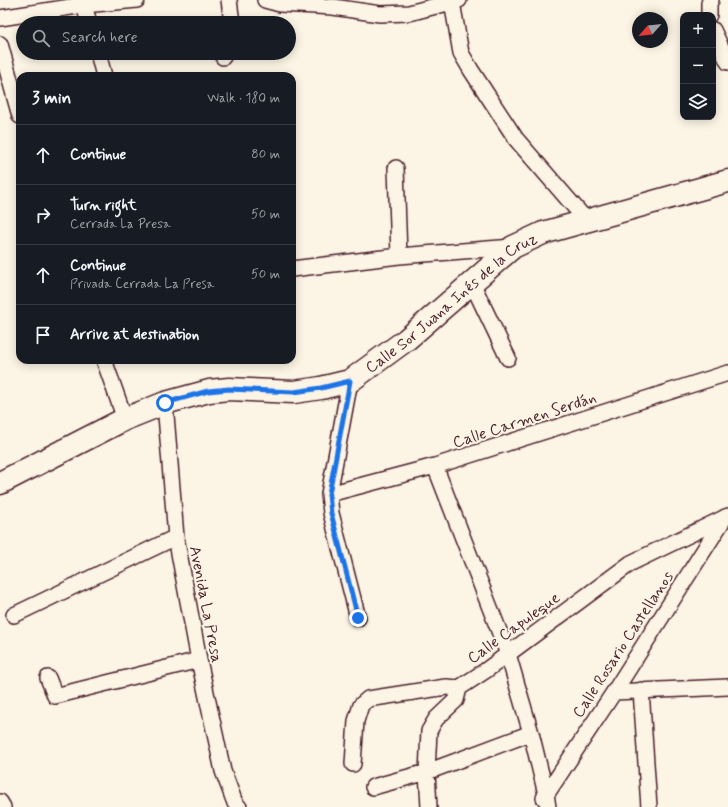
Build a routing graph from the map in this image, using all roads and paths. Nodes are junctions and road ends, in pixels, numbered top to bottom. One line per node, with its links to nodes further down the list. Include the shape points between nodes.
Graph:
1 (137, 0): 7 (street)
2 (229, 0): 9 (street)
3 (265, 0): 5 (street, via 280,4)
4 (455, 1): 5 (street, via 409,13 380,14); 19 (street, via 461,53 471,70 516,139)
5 (332, 4)
6 (46, 5): 7 (street); 10 (street)
7 (84, 5): 8 (street)
8 (87, 16)
9 (231, 16)
10 (0, 18)
11 (716, 36): 14 (street)
12 (0, 44): 16 (street)
13 (100, 60): 15 (street)
14 (728, 62)
15 (103, 72)
16 (16, 102)
17 (396, 168): 21 (street)
18 (728, 181): 19 (street, Calle Sor Juana Inés de la Cruz)
19 (586, 220): 20 (street, Calle Sor Juana Inés de la Cruz, via 542,233)
20 (513, 246): 21 (street); 23 (street, Calle Sor Juana Inés de la Cruz)
21 (399, 256): 22 (street)
22 (296, 269)
23 (472, 283): 24 (street); 27 (street, Calle Sor Juana Inés de la Cruz, via 406,340)
24 (508, 358)
25 (105, 364): 29 (street)
26 (728, 372): 30 (street, Calle Carmen Serdán)
27 (350, 381): 28 (street, Calle Sor Juana Inés de la Cruz, via 294,392 229,389 208,391); 32 (street)
28 (165, 403): 29 (street, Calle Sor Juana Inés de la Cruz); 34 (street, Avenida La Presa)
29 (125, 419): 31 (street, Calle Sor Juana Inés de la Cruz)
30 (435, 466): 32 (street, Calle Carmen Serdán); 37 (street)
31 (0, 483)
32 (329, 494): 36 (street, via 331,513)
33 (727, 516): 37 (street, Calle Capuleque, via 631,564); 43 (street, Calle Rosario Castellanos)
34 (176, 537): 35 (street); 38 (street, Avenida La Presa)
35 (14, 615)
36 (358, 618)
37 (508, 654): 41 (street, Calle Capuleque); 44 (street)
38 (199, 660): 39 (street, via 55,696); 51 (street, Avenida La Presa, via 223,771 235,803)
39 (48, 678)
40 (728, 687): 42 (street)
41 (459, 688): 45 (street, via 446,687 368,699 361,704 356,720); 46 (street, via 456,700 436,719 429,731)
42 (641, 690): 43 (street); 54 (street)
43 (614, 692): 48 (street, Calle Rosario Castellanos)
44 (531, 733): 46 (street); 48 (street)
45 (353, 764)
46 (427, 772): 47 (street); 52 (street)
47 (373, 787)
48 (547, 800): 53 (street, Calle Rosario Castellanos)
49 (0, 802): 50 (street)
50 (3, 807)
51 (239, 807)
52 (429, 807)
53 (538, 807)
54 (649, 807)

